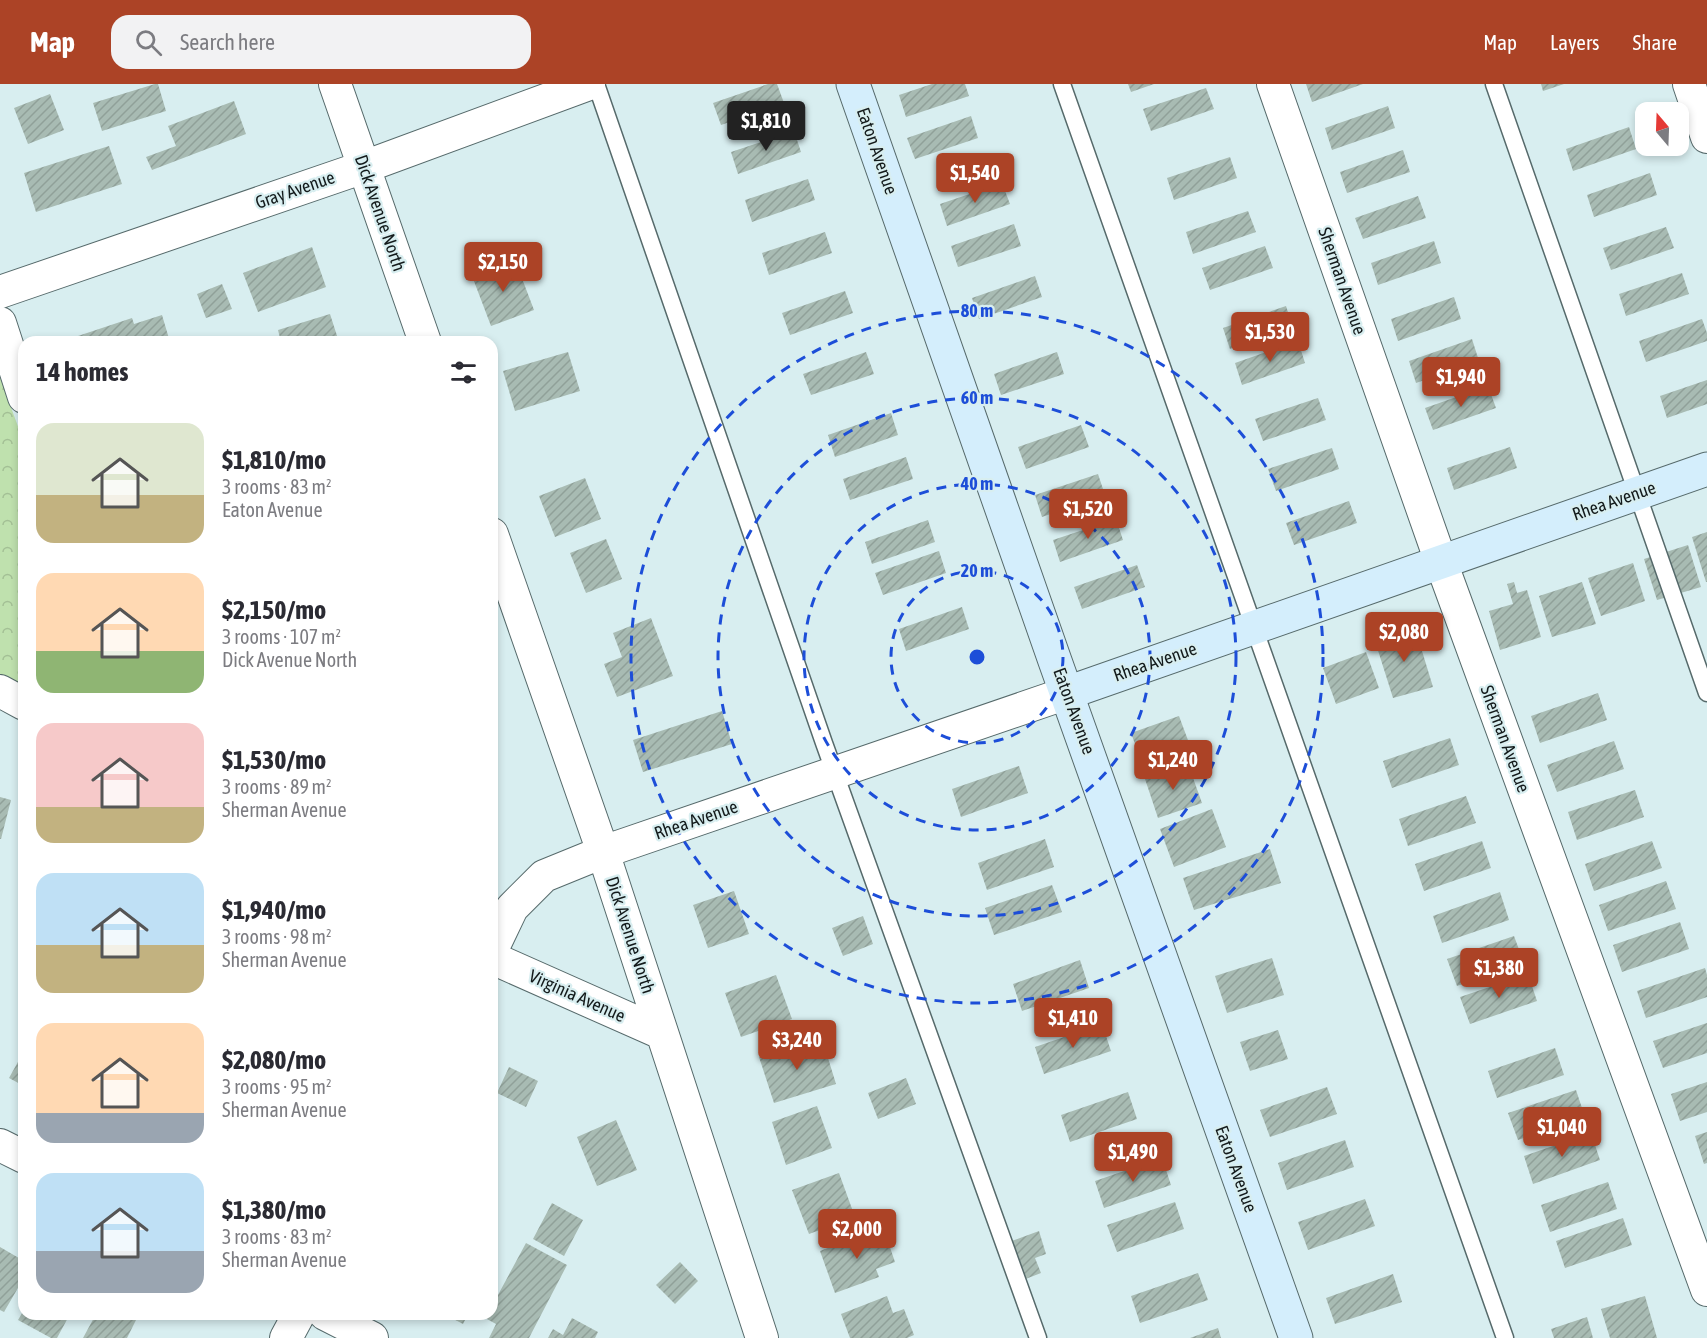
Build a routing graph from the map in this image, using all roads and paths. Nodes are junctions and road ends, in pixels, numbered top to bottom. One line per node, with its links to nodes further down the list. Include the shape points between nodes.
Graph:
1 (335, 84): 10 (street, Dick Avenue North)
2 (589, 84): 10 (street, Gray Avenue)
3 (596, 84): 24 (lane)
4 (854, 84): 21 (main road, Eaton Avenue)
5 (1062, 84): 19 (lane)
6 (1273, 84): 18 (street, Sherman Avenue)
7 (1494, 84): 16 (lane)
8 (1689, 84): 9 (street)
9 (1707, 136)
10 (364, 166): 11 (street, Gray Avenue); 13 (street, Dick Avenue North)
11 (0, 292)
12 (0, 323): 14 (street)
13 (423, 336)
14 (18, 378)
15 (1707, 469): 16 (main road, Rhea Avenue)
16 (1637, 493): 18 (main road, Rhea Avenue); 22 (lane)
17 (498, 551): 25 (street, Dick Avenue North)
18 (1441, 562): 19 (main road, Rhea Avenue); 31 (street, Sherman Avenue)
19 (1254, 627): 21 (main road, Rhea Avenue); 39 (lane)
20 (0, 691): 23 (street)
21 (1067, 693): 24 (street, Rhea Avenue); 38 (main road, Eaton Avenue)
22 (1707, 693)
23 (18, 701)
24 (835, 773): 25 (street, Rhea Avenue); 37 (lane)
25 (603, 852): 26 (street, Rhea Avenue, via 544,876 512,908); 28 (street, Dick Avenue North)
26 (498, 937)
27 (498, 961): 28 (street, Virginia Avenue)
28 (661, 1034): 36 (street, Dick Avenue North)
29 (0, 1145): 30 (street)
30 (18, 1154)
31 (1707, 1290)
32 (296, 1320): 34 (street)
33 (337, 1320): 35 (street)
34 (286, 1338)
35 (372, 1338)
36 (762, 1338)
37 (1038, 1338)
38 (1296, 1338)
39 (1505, 1338)

